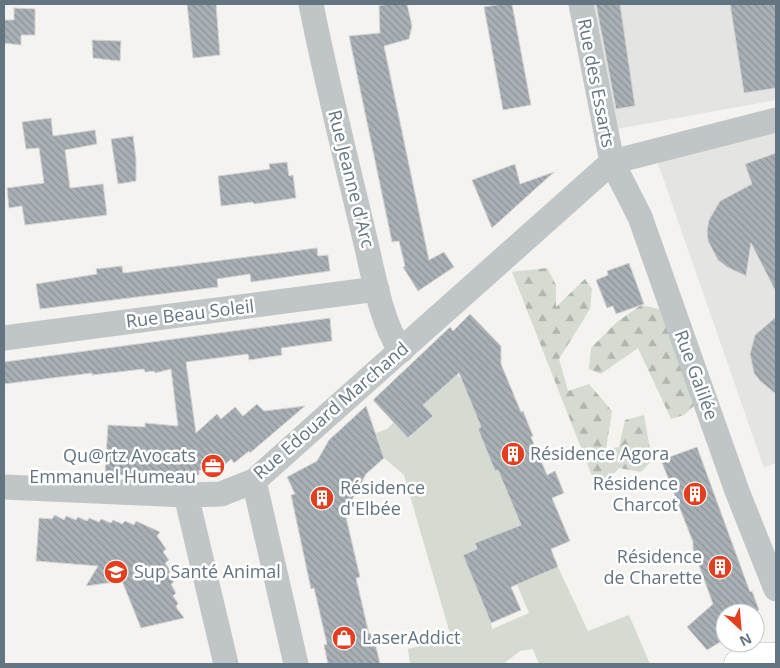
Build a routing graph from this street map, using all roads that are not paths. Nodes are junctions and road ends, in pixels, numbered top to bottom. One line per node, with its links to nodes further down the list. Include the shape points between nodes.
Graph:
1 (311, 4): 5 (street, Rue Jeanne d'Arc)
2 (581, 4): 4 (street, Rue des Essarts)
3 (776, 120): 4 (street)
4 (612, 162): 7 (street, Rue Edouard Marchand); 11 (street, Rue Galilée, via 640,217 734,483)
5 (377, 290): 6 (street, Rue Beau Soleil); 7 (street, Rue Jeanne d'Arc, via 395,342)
6 (4, 338)
7 (401, 350): 8 (street, Rue Edouard Marchand)
8 (254, 481): 10 (street, Rue Edouard Marchand, via 220,494); 14 (street)
9 (4, 487): 10 (street, Rue Edouard Marchand)
10 (186, 495): 13 (street)
11 (776, 589)
12 (776, 657): 15 (main road, via 754,657); 16 (main road)
13 (226, 664)
14 (296, 664)
15 (738, 664)
16 (769, 664)

